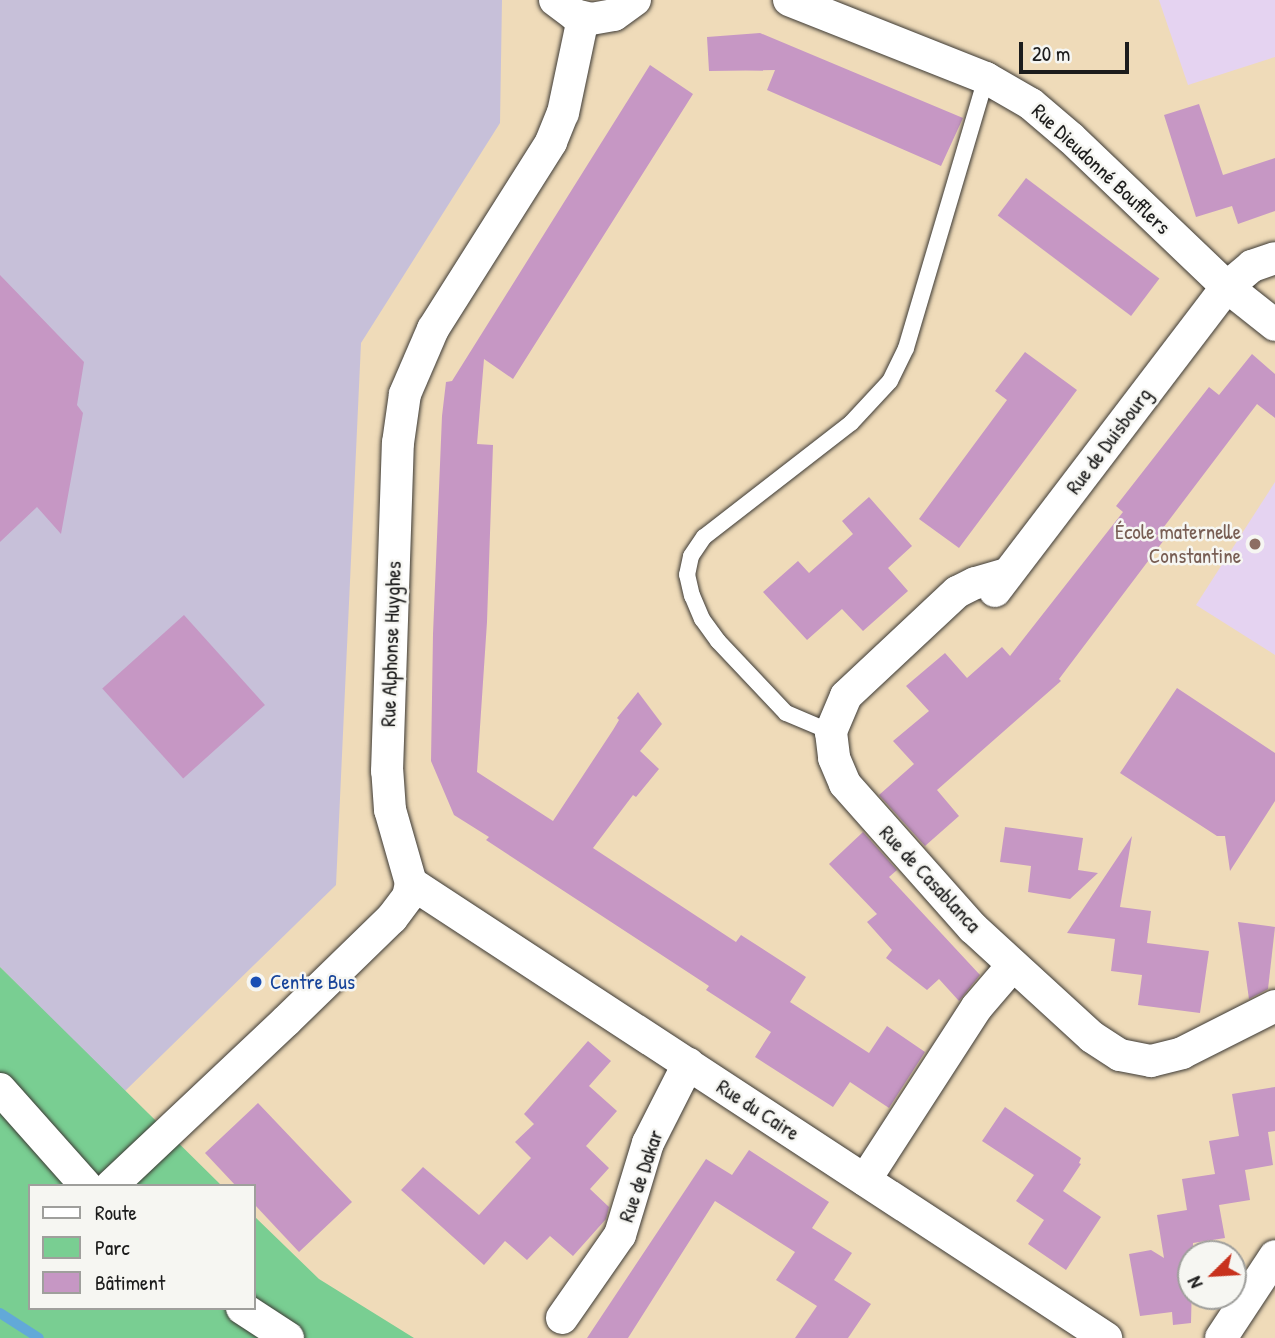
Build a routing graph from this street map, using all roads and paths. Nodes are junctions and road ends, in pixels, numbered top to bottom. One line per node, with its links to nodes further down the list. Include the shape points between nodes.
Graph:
1 (555, 0): 4 (street)
2 (635, 0): 4 (street, via 606,18)
3 (789, 0): 5 (street, Rue Dieudonné Boufflers)
4 (583, 18): 10 (street, Rue Alphonse Huyghes, via 563,113 551,142 433,329 405,394 398,443 387,794)
5 (986, 78): 7 (street, Rue Dieudonné Boufflers, via 1031,104 1071,138); 9 (lane, via 906,348 890,381 851,423 704,537 691,556 687,575 692,596 718,641 786,713)
6 (1275, 258): 7 (street, Rue de Duisbourg, via 1252,266)
7 (1227, 287): 8 (street, Rue Dieudonné Boufflers); 9 (street, Rue de Duisbourg, via 999,585 975,583 957,592 853,688 839,707)
8 (1275, 325)
9 (831, 732): 11 (street, Rue de Casablanca, via 834,758 850,790 967,921)
10 (411, 883): 13 (street, Rue du Caire); 17 (street, via 408,897 392,918)
11 (1013, 965): 12 (street, Rue de Casablanca, via 1092,1037 1135,1060 1182,1054); 15 (street, via 977,1007)
12 (1275, 1006)
13 (688, 1064): 15 (street, Rue du Caire); 20 (street, Rue de Dakar, via 648,1143 620,1234)
14 (0, 1089): 16 (street)
15 (865, 1180): 22 (street, Rue du Caire)
16 (84, 1184)
17 (113, 1184)
18 (1275, 1256): 23 (street)
19 (245, 1310): 21 (street)
20 (562, 1318)
21 (288, 1338)
22 (1106, 1338)
23 (1221, 1338)

